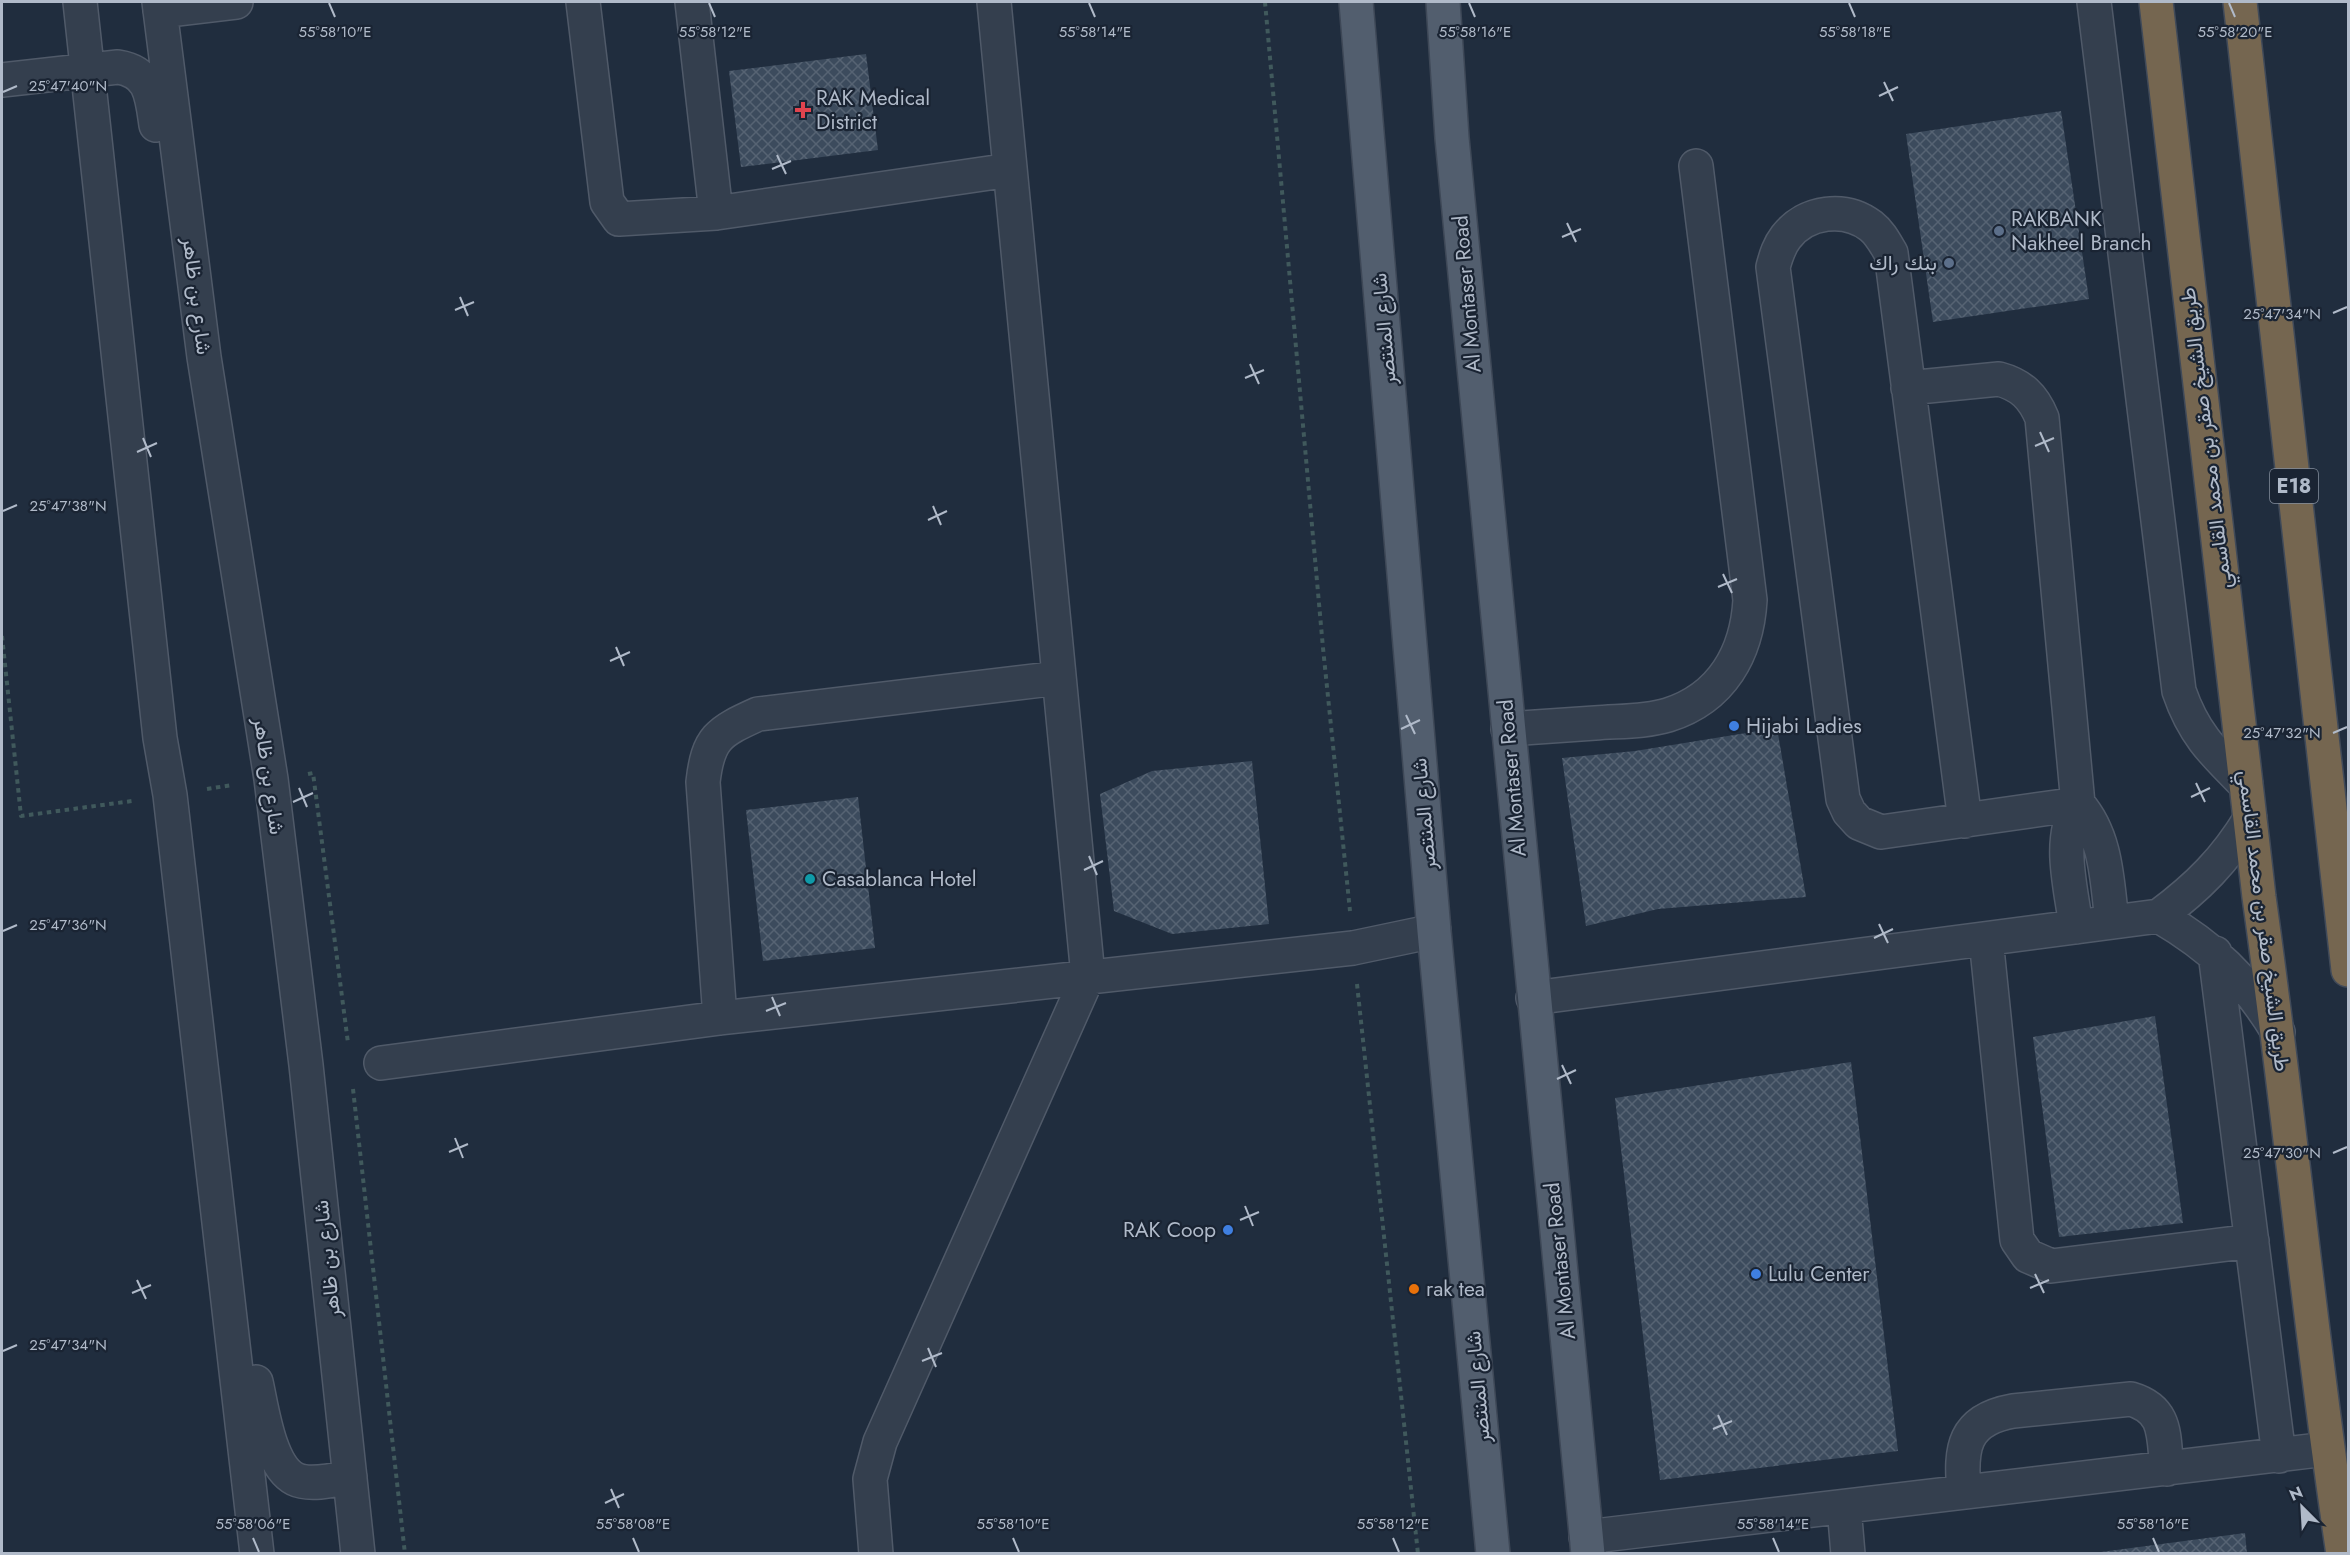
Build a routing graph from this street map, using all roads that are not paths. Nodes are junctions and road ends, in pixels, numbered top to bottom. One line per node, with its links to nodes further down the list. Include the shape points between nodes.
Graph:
1 (80, 2): 12 (street)
2 (236, 2): 11 (street)
3 (583, 2): 16 (street, via 607,202 620,219)
4 (692, 2): 16 (street)
5 (993, 2): 15 (street)
6 (1356, 2): 28 (main road, شارع المنتصر)
7 (1443, 2): 20 (main road, Al Montaser Road, via 1452,138)
8 (2094, 2): 21 (street, via 2179,691 2202,739)
9 (2156, 2): 21 (highway, طريق الشيخ صقر بن محمد القاسمي)
10 (2240, 2): 31 (highway, E18)
11 (159, 6): 17 (street, شارع بن ظاهر)
12 (87, 71): 13 (street); 17 (street, via 127,69 141,77 150,91 174,280); 37 (street, via 160,738)
13 (2, 80)
14 (1696, 166): 20 (street, via 1750,600 1749,624 1741,649 1712,691 1668,715)
15 (1010, 170): 16 (street); 19 (street)
16 (716, 213)
17 (204, 357): 42 (street, شارع بن ظاهر, via 271,779)
18 (1908, 388): 22 (street, via 1998,379 2022,388 2042,418); 24 (street); 24 (street, via 1891,253 1882,238 1872,226 1842,214 1810,218 1796,226 1778,252 1773,267 1774,283 1843,799 1859,823 1881,832)
19 (1059, 678): 32 (street); 34 (street, via 758,714 717,737 706,755 703,782)
20 (1508, 729): 33 (main road, Al Montaser Road)
21 (2246, 785): 23 (highway, طريق الشيخ صقر بن محمد القاسمي)
22 (2078, 804): 24 (street); 26 (street, via 2098,836); 27 (street, via 2066,840)
23 (2250, 819): 25 (street, via 2211,872); 35 (highway, طريق الشيخ صقر بن محمد القاسمي)
24 (1965, 821)
25 (2159, 916): 26 (street); 30 (street)
26 (2112, 922): 27 (street)
27 (2076, 927): 29 (street)
28 (1434, 931): 32 (street, via 1353,948); 49 (main road, شارع المنتصر)
29 (1986, 939): 33 (street); 38 (street, via 2017,1240 2028,1256 2051,1266)
30 (2215, 953): 35 (street, via 2260,1002); 38 (street)
31 (2349, 970)
32 (1089, 976): 34 (street); 48 (street, via 880,1442 870,1479)
33 (1533, 998): 45 (main road, Al Montaser Road)
34 (720, 1018): 36 (street)
35 (2278, 1032): 39 (highway, طريق الشيخ صقر بن محمد القاسمي)
36 (381, 1063)
37 (220, 1226): 42 (street, via 269,1439 281,1466 295,1479 321,1483); 46 (street)
38 (2252, 1241): 40 (street)
39 (2327, 1449): 40 (street); 51 (highway, طريق الشيخ صقر بن محمد القاسمي)
40 (2279, 1456): 41 (street)
41 (2167, 1469): 43 (street); 43 (street, via 2162,1423 2145,1403 2131,1399 2013,1411 1984,1420 1965,1443 1961,1457)
42 (350, 1478): 47 (street, شارع بن ظاهر)
43 (1964, 1492): 44 (street)
44 (1844, 1507): 45 (street); 50 (street)
45 (1587, 1545)
46 (257, 1554)
47 (358, 1554)
48 (876, 1554)
49 (1493, 1554)
50 (1848, 1554)
51 (2343, 1554)

